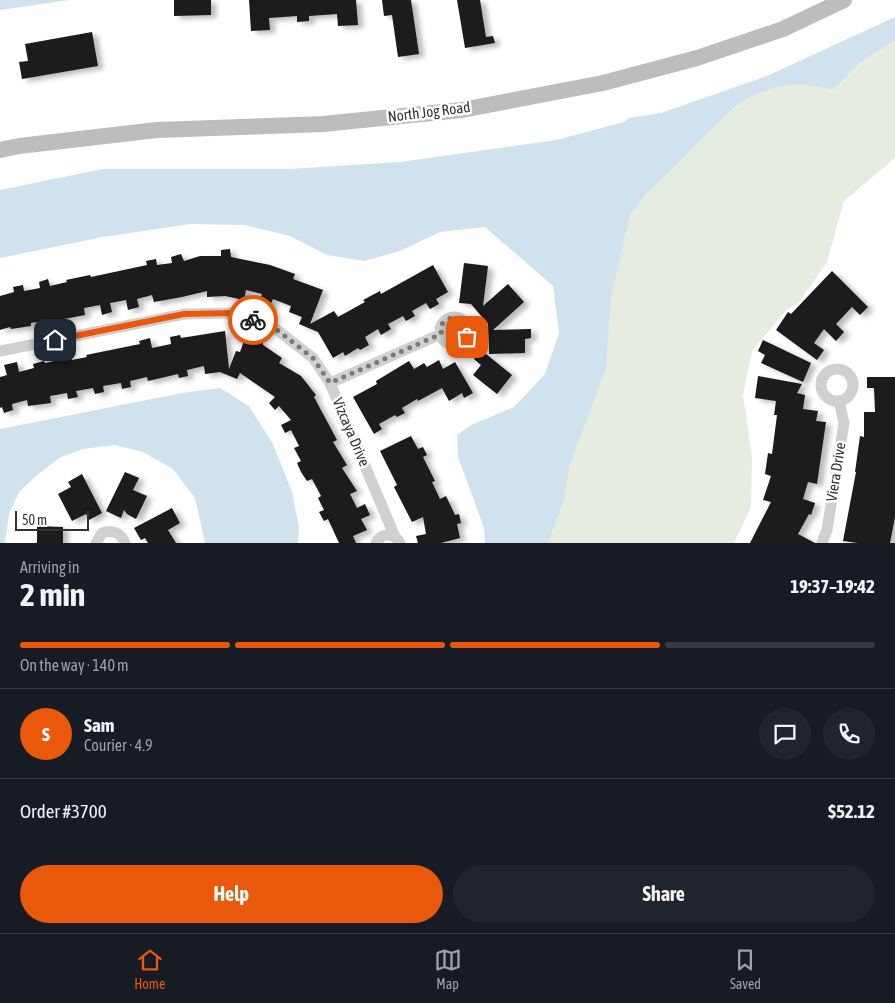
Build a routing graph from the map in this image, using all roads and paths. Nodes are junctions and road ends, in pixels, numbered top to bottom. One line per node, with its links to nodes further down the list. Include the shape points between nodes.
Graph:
1 (844, 0): 2 (street, North Jog Road, via 783,29 697,58 603,82 462,110 323,124 157,130)
2 (0, 150)
3 (441, 334): 5 (street)
4 (0, 351): 5 (street, Vizcaya Drive, via 184,314 232,313 276,329 313,358)
5 (330, 383): 7 (street, Vizcaya Drive)
6 (839, 401): 11 (street, Viera Drive, via 844,423 827,530)
7 (397, 540): 10 (street, Vizcaya Drive, via 390,535 382,536)
8 (96, 543): 9 (street, via 102,533 111,531 120,535)
9 (125, 543)
10 (376, 543)
11 (822, 543)

